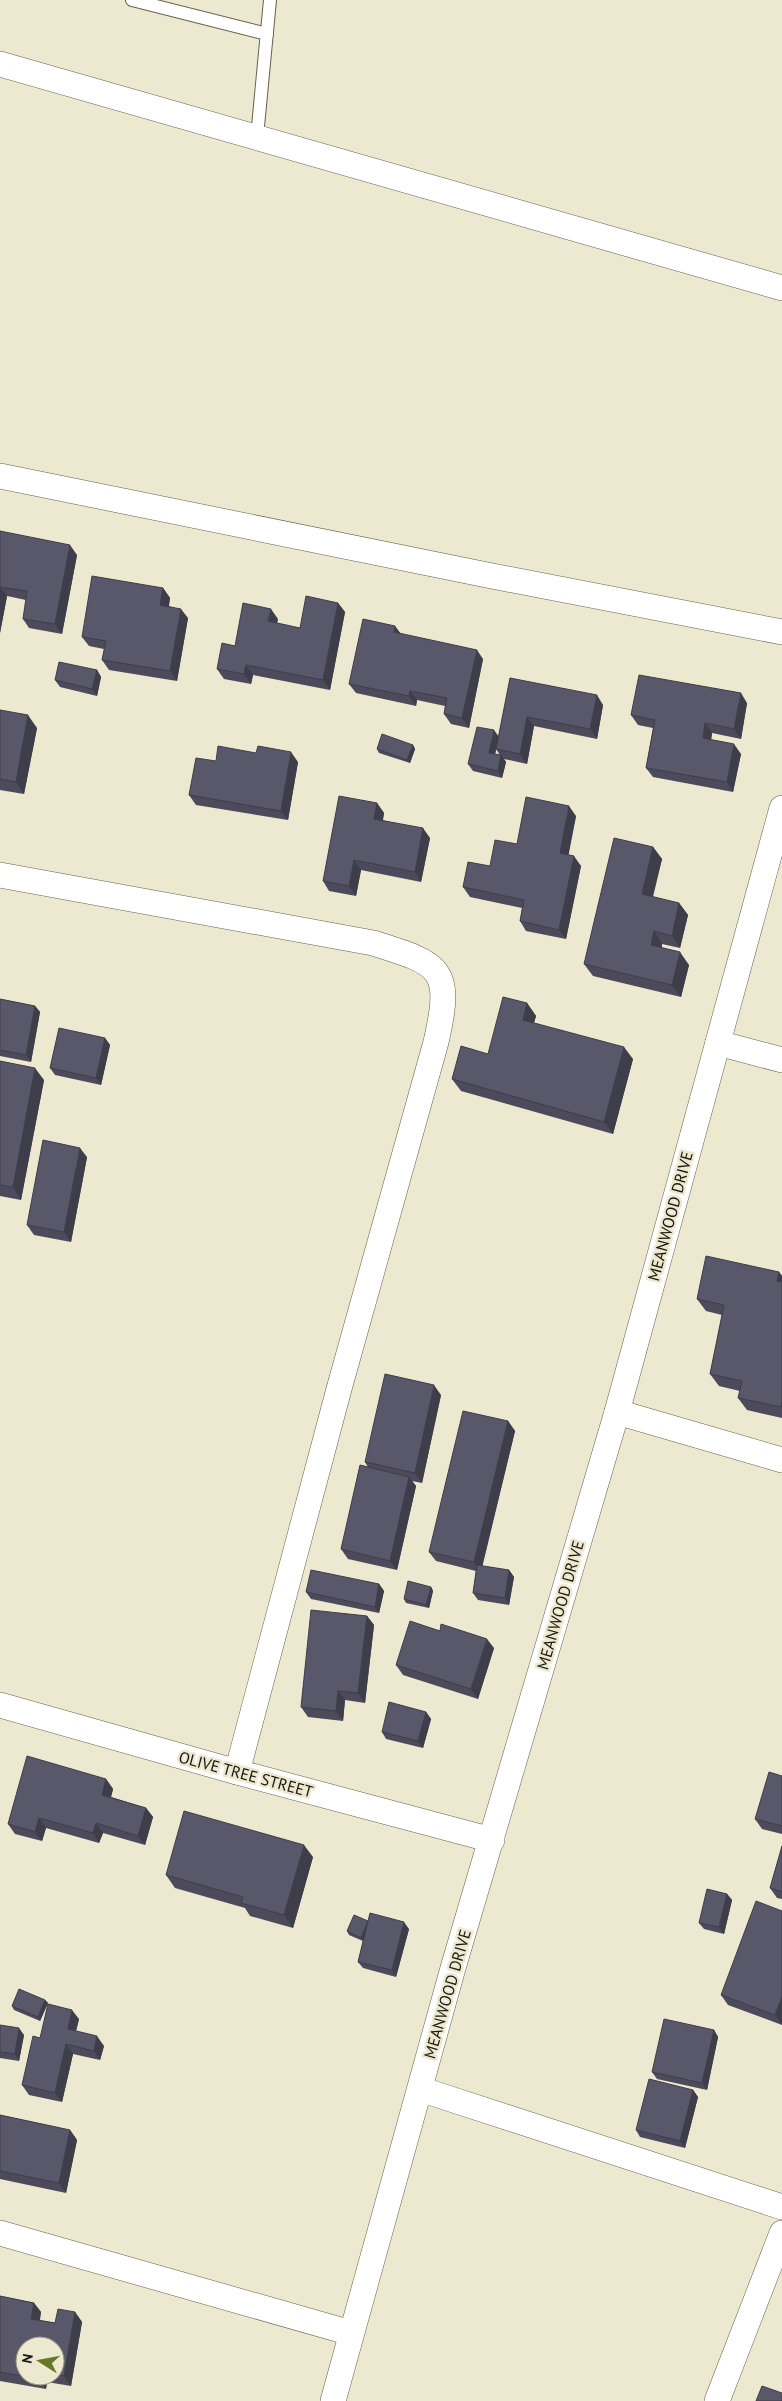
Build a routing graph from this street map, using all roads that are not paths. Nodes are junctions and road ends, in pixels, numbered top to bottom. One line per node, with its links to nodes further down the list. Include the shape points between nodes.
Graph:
1 (132, 0): 3 (lane)
2 (270, 0): 3 (lane)
3 (267, 34): 5 (lane)
4 (0, 64): 5 (street)
5 (257, 137): 6 (street)
6 (782, 288)
7 (0, 476): 8 (street, via 458,570)
8 (782, 632)
9 (782, 808): 11 (street, MEANWOOD DRIVE)
10 (0, 875): 16 (street, via 373,943 415,956 437,970 444,992 436,1042 338,1389)
11 (718, 1043): 12 (street); 13 (street, MEANWOOD DRIVE)
12 (782, 1060)
13 (617, 1412): 14 (street); 17 (street, MEANWOOD DRIVE)
14 (782, 1460)
15 (0, 1705): 16 (street, OLIVE TREE STREET)
16 (237, 1772): 17 (street, OLIVE TREE STREET)
17 (492, 1840): 18 (street, MEANWOOD DRIVE)
18 (420, 2089): 19 (street); 22 (street, MEANWOOD DRIVE)
19 (782, 2206)
20 (0, 2233): 22 (street)
21 (782, 2233): 24 (street)
22 (351, 2333): 23 (street, MEANWOOD DRIVE)
23 (333, 2401)
24 (718, 2401)

